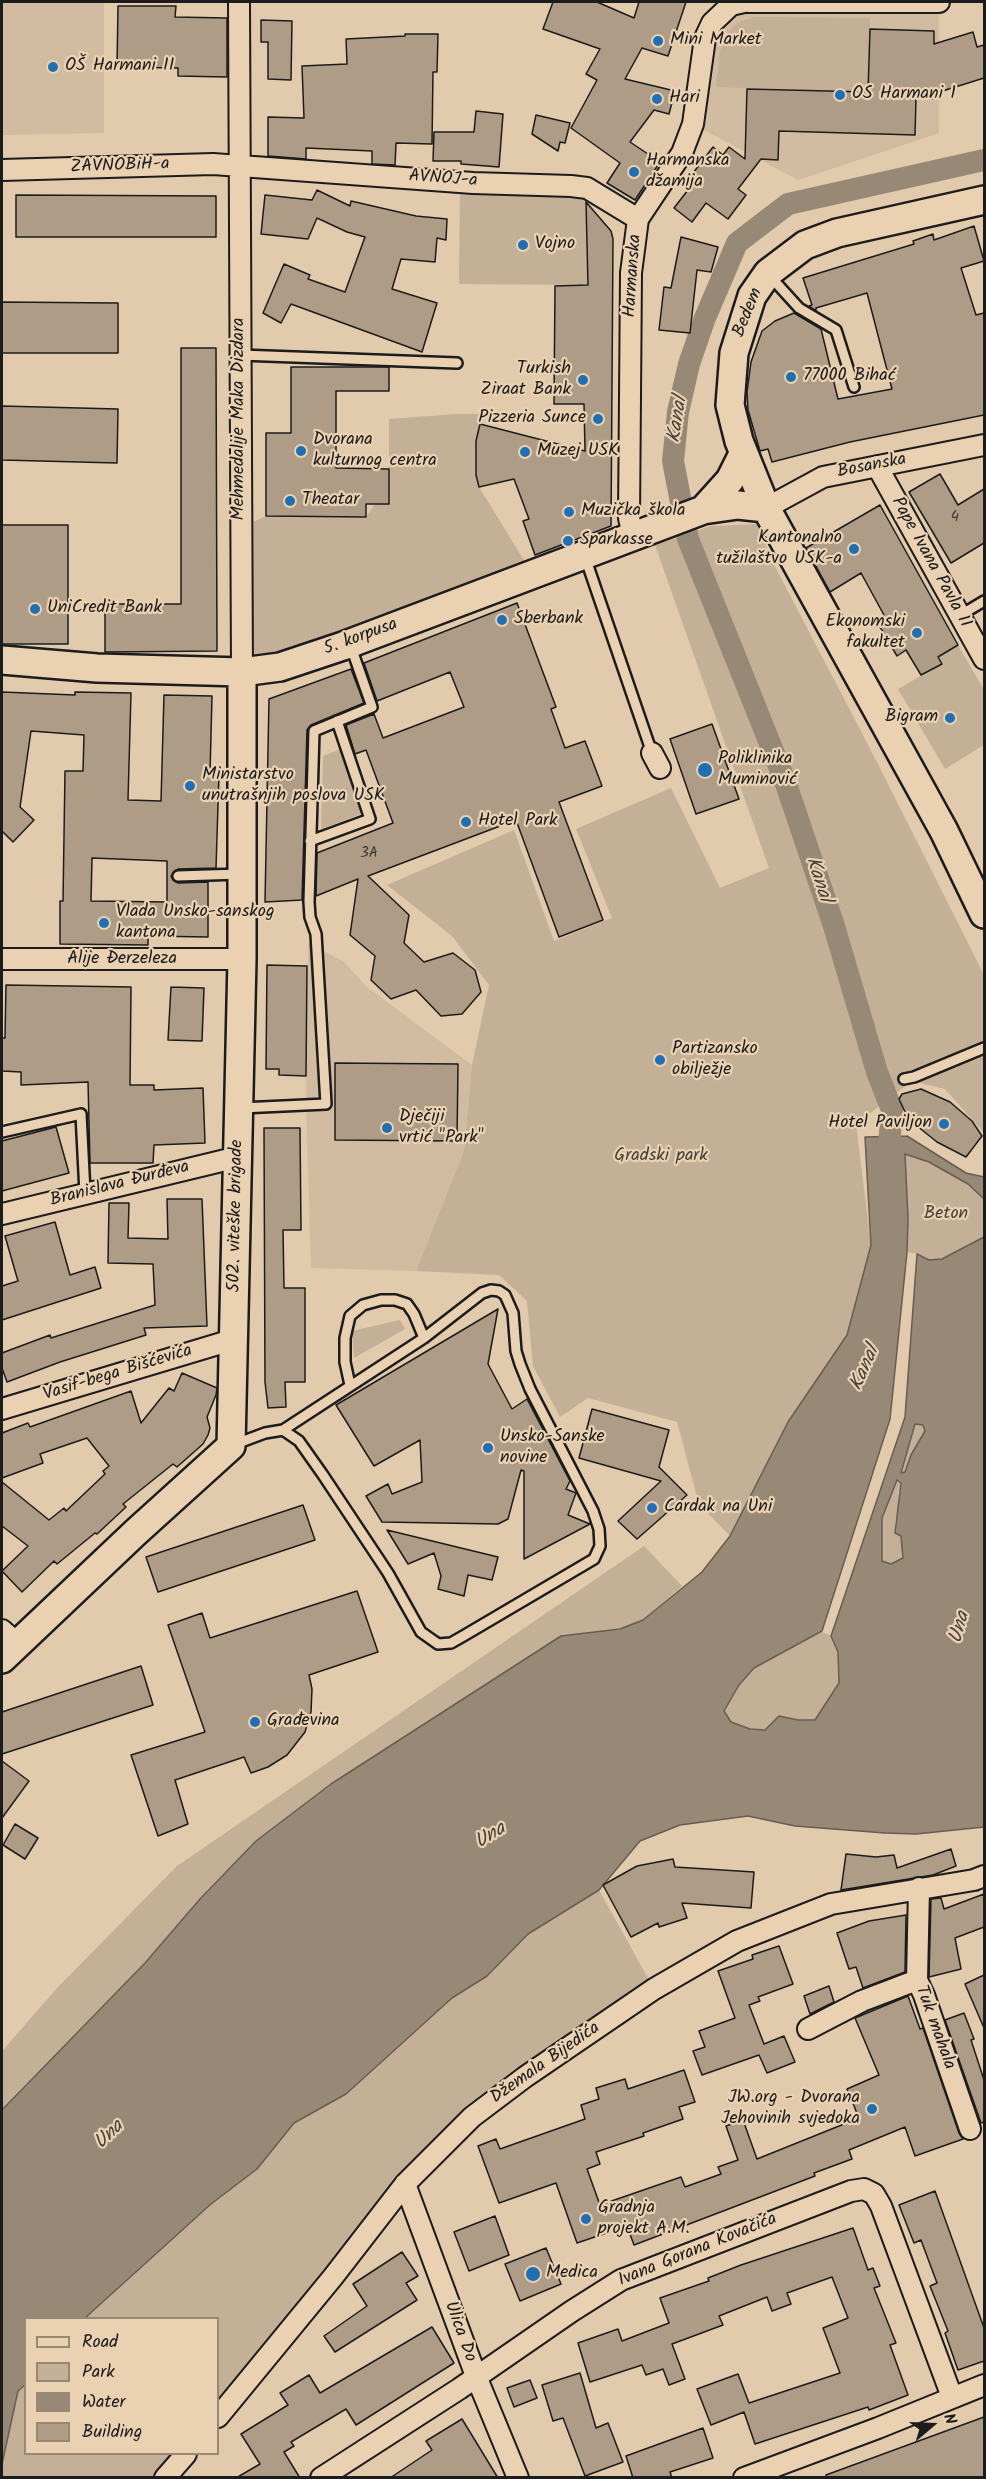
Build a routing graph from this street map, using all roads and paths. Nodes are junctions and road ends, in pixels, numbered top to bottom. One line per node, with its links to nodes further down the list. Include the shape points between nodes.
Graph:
1 (240, 2): 6 (street, Mehmedalije Maka Dizdara)
2 (746, 2): 3 (street); 5 (street)
3 (848, 2): 4 (street)
4 (939, 2)
5 (722, 6): 9 (street, Harmanska, via 705,38 693,124 682,153)
6 (238, 165): 7 (street, ZAVNOBiH-a); 9 (street, AVNOJ-a, via 587,188); 11 (street, Mehmedalije Maka Dizdara)
7 (2, 170)
8 (984, 200): 10 (street, Bedem, via 837,233 805,245)
9 (638, 219): 19 (street, Harmanska, via 630,284 628,518)
10 (768, 273): 13 (lane, via 799,308 836,330); 15 (street, Bedem, via 752,296 734,353 730,405)
11 (240, 355): 12 (lane); 26 (street, Mehmedalije Maka Dizdara)
12 (457, 363)
13 (854, 387)
14 (984, 445): 16 (street, Bosanska)
15 (743, 453): 17 (street, Bedem); 18 (street, 5. korpusa, via 730,480)
16 (877, 466): 17 (street, Bosanska, via 823,477); 22 (street, Pape Ivana Pavla II)
17 (766, 508): 18 (street, 5. korpusa, via 738,505); 32 (street, Bedem, via 944,831)
18 (703, 510): 19 (street, 5. korpusa)
19 (643, 532): 20 (street, 5. korpusa)
20 (585, 555): 23 (street, 5. korpusa); 28 (lane)
21 (984, 601): 22 (lane)
22 (959, 615): 24 (street, Pape Ivana Pavla II)
23 (350, 643): 26 (street, 5. korpusa, via 280,667); 27 (lane, via 372,707)
24 (984, 659)
25 (2, 660): 26 (street, 5. korpusa, via 97,668)
26 (242, 672): 30 (street, 502. viteške brigade)
27 (337, 722): 29 (lane, via 314,731); 29 (lane, via 370,819)
28 (656, 760)
29 (310, 841): 37 (lane, via 309,903 316,934 326,1104)
30 (242, 874): 31 (lane); 34 (street, 502. viteške brigade)
31 (178, 876)
32 (984, 914)
33 (2, 959): 34 (street, Alije Đerzeleza)
34 (242, 959): 37 (street, 502. viteške brigade)
35 (984, 1048): 36 (lane)
36 (904, 1079)
37 (239, 1109): 39 (street, 502. viteške brigade)
38 (2, 1132): 40 (lane, via 81,1114)
39 (238, 1157): 40 (street, Branislava Đurđeva); 43 (street, 502. viteške brigade)
40 (85, 1193): 41 (street, Branislava Đurđeva)
41 (2, 1214)
42 (424, 1338): 44 (lane); 44 (lane, via 407,1304 381,1300 363,1305 350,1316 345,1338); 46 (lane, via 482,1293 491,1290 505,1295 516,1322 516,1351 523,1372 593,1511 600,1546 594,1559 465,1635 438,1644 421,1632 388,1573 323,1474 299,1441)
43 (235, 1339): 45 (street, Vasif-bega Bišćevića); 47 (street, 502. viteške brigade)
44 (350, 1385): 46 (lane)
45 (2, 1409)
46 (284, 1430): 47 (lane)
47 (231, 1446): 48 (street)
48 (7, 1644)
49 (984, 1876): 50 (street, Džemala Bijedića)
50 (919, 1888): 51 (street, Tuk mahala); 54 (street, Džemala Bijedića, via 831,1904 737,1941 654,1989 525,2077 472,2117)
51 (917, 1980): 52 (street, via 862,2001); 53 (street, Tuk mahala)
52 (808, 2029)
53 (970, 2129)
54 (405, 2184): 55 (street, Ulica Do); 58 (street, Džemala Bijedića)
55 (476, 2376): 57 (street, Ivana Gorana Kovačića, via 621,2280 850,2191 864,2189 874,2194 881,2206); 61 (street, Ivana Gorana Kovačića); 62 (street, Ulica Do)
56 (984, 2385): 57 (street)
57 (952, 2397): 63 (street)
58 (219, 2416)
59 (185, 2455): 60 (street)
60 (165, 2478)
61 (321, 2478)
62 (518, 2478)
63 (744, 2478)

